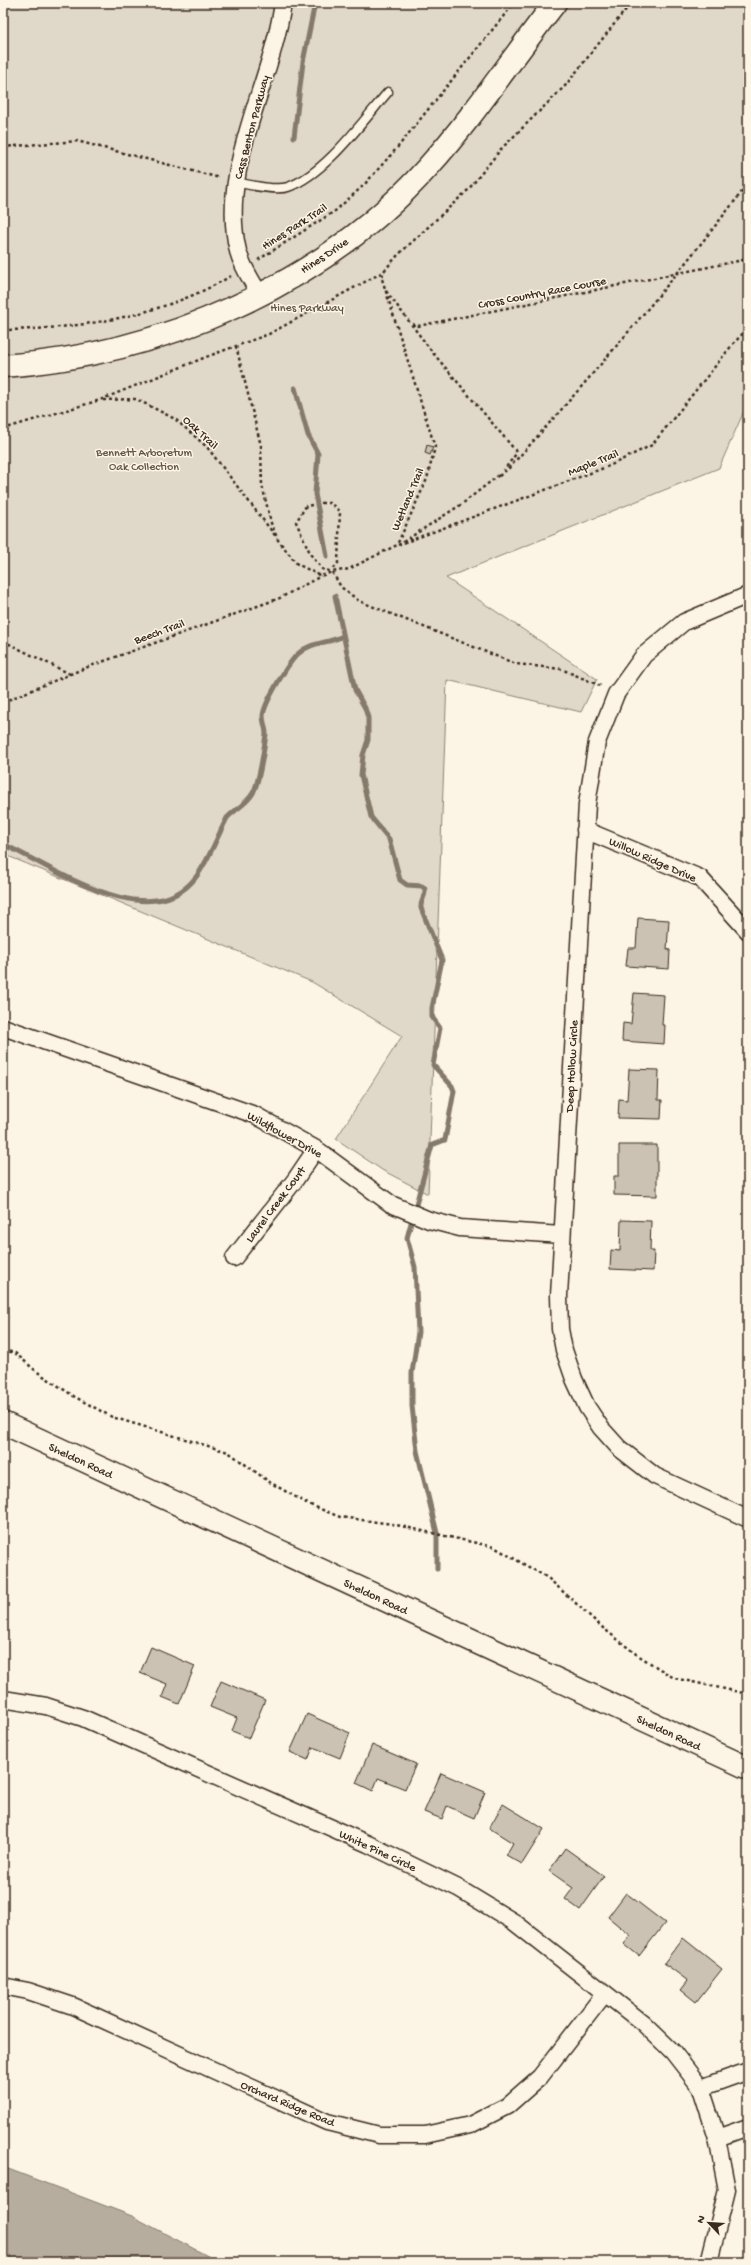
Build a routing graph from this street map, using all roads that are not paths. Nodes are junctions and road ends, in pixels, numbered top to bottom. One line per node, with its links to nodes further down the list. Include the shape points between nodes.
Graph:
1 (283, 3): 4 (street, Cass Benton Parkway, via 272,53)
2 (555, 3): 5 (main road, Hines Drive, via 467,122 427,169 355,234 307,268)
3 (388, 92): 4 (lane, via 323,166 287,187)
4 (236, 182): 5 (street, Cass Benton Parkway, via 234,219 238,251)
5 (260, 295): 6 (main road, Hines Drive, via 202,321 147,340 79,357)
6 (3, 366)
7 (748, 595): 8 (street, Deep Hollow Circle, via 684,622 644,655 616,694 597,742)
8 (585, 830): 9 (street, Willow Ridge Drive, via 700,878); 12 (street, Deep Hollow Circle)
9 (748, 931)
10 (3, 1027): 11 (street, Wildflower Drive, via 255,1115)
11 (316, 1149): 12 (street, Wildflower Drive, via 391,1204 429,1220 460,1228); 13 (street, Laurel Creek Court)
12 (561, 1235): 15 (street, Deep Hollow Circle, via 560,1329 574,1379 587,1407 601,1428 638,1464 676,1487)
13 (234, 1258)
14 (3, 1423): 17 (main road, Sheldon Road)
15 (748, 1519)
16 (3, 1699): 19 (street, White Pine Circle, via 46,1706 83,1718 361,1841 451,1884 514,1922)
17 (748, 1768)
18 (3, 1986): 19 (street, Orchard Ridge Road, via 28,1991 73,2006 327,2122 379,2135 425,2135 470,2125 507,2106 540,2077)
19 (605, 1994): 21 (street, White Pine Circle, via 643,2023 673,2052)
20 (748, 2071): 21 (street)
21 (701, 2088): 23 (street, White Pine Circle)
22 (748, 2127): 23 (street)
23 (717, 2138): 24 (street, White Pine Circle, via 727,2190)
24 (709, 2262)

